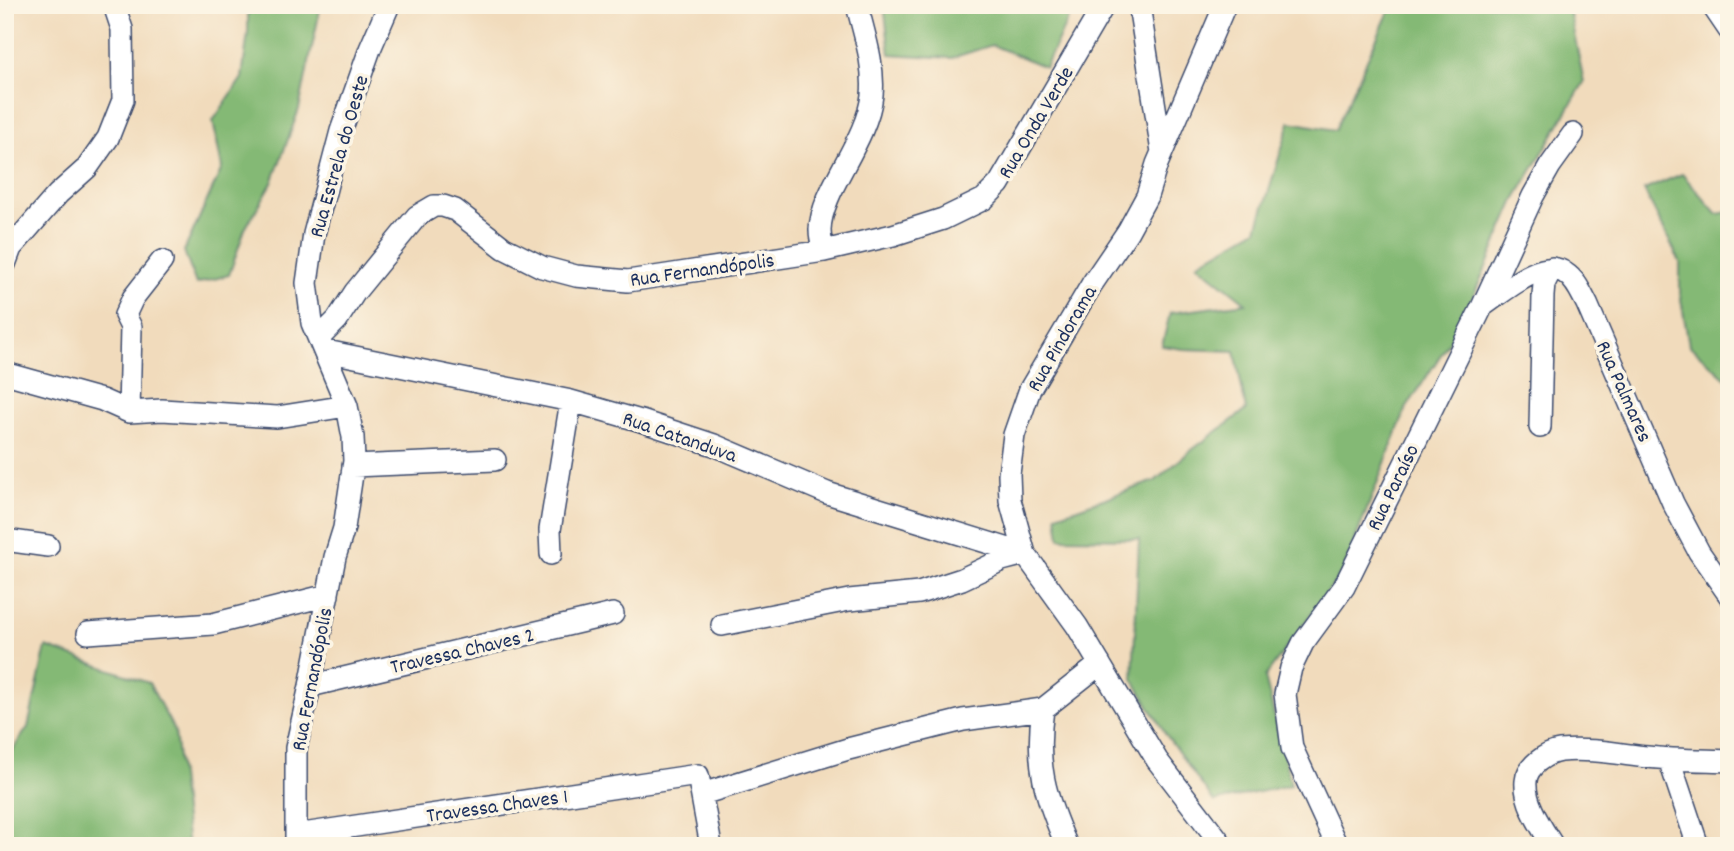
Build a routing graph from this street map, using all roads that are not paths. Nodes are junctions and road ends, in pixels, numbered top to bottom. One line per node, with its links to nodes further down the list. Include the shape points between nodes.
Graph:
1 (114, 5): 13 (street, via 122,29 123,100 108,138 87,168 11,248)
2 (389, 5): 16 (street, Rua Estrela do Oeste, via 341,131 314,234 307,283 312,323)
3 (857, 5): 11 (street, via 869,52 872,95 860,138 827,201 820,229)
4 (1104, 5): 11 (street, Rua Onda Verde, via 1011,165 984,199 943,219)
5 (1139, 5): 10 (street)
6 (1225, 5): 10 (street, Rua Pindorama)
7 (1712, 5): 8 (street)
8 (1729, 30)
9 (1573, 134): 15 (street, Rua Paraíso, via 1533,196)
10 (1162, 152): 27 (street, Rua Pindorama, via 1128,231 1030,389 1014,435 1010,500)
11 (824, 251): 16 (street, Rua Fernandópolis, via 639,279 576,276 542,267 503,248 455,211 433,206 417,216 355,292)
12 (162, 261): 20 (street, via 125,315 131,327)
13 (5, 264)
14 (1552, 268): 15 (street, via 1534,272); 21 (street, via 1543,296); 29 (street, Rua Palmares, via 1563,270 1574,281 1587,304 1674,503 1699,552)
15 (1482, 307): 43 (street, Rua Paraíso, via 1344,587 1303,643 1291,668 1285,694 1292,748)
16 (323, 345): 18 (street, Rua Catanduva); 19 (street, Rua Fernandópolis)
17 (5, 373): 20 (street)
18 (571, 401): 26 (street, via 550,530); 27 (street, Rua Catanduva, via 714,445 839,497)
19 (347, 406): 20 (street, via 277,417); 23 (street, Rua Fernandópolis)
20 (129, 412)
21 (1540, 427)
22 (495, 460): 23 (street)
23 (353, 466): 28 (street, Rua Fernandópolis)
24 (5, 540): 25 (street)
25 (48, 546)
26 (551, 554)
27 (1025, 554): 31 (street, via 919,593 849,600); 33 (street, Rua Pindorama)
28 (328, 595): 32 (street, via 213,624); 34 (street, Rua Fernandópolis)
29 (1729, 595)
30 (613, 614): 34 (street, Travessa Chaves 2)
31 (722, 625)
32 (88, 633)
33 (1100, 664): 35 (street); 42 (street, Rua Pindorama, via 1157,760)
34 (310, 686): 39 (street, Rua Fernandópolis, via 296,748)
35 (1043, 709): 38 (street, Travessa Chaves 1, via 963,720); 41 (street, via 1038,739 1041,776)
36 (1669, 759): 37 (street); 44 (street, via 1559,751 1542,758 1526,780 1531,805); 45 (street)
37 (1729, 761)
38 (700, 785): 39 (street, Travessa Chaves 1); 40 (street)
39 (296, 841)
40 (711, 846)
41 (1067, 846)
42 (1223, 846)
43 (1337, 846)
44 (1553, 846)
45 (1698, 846)

